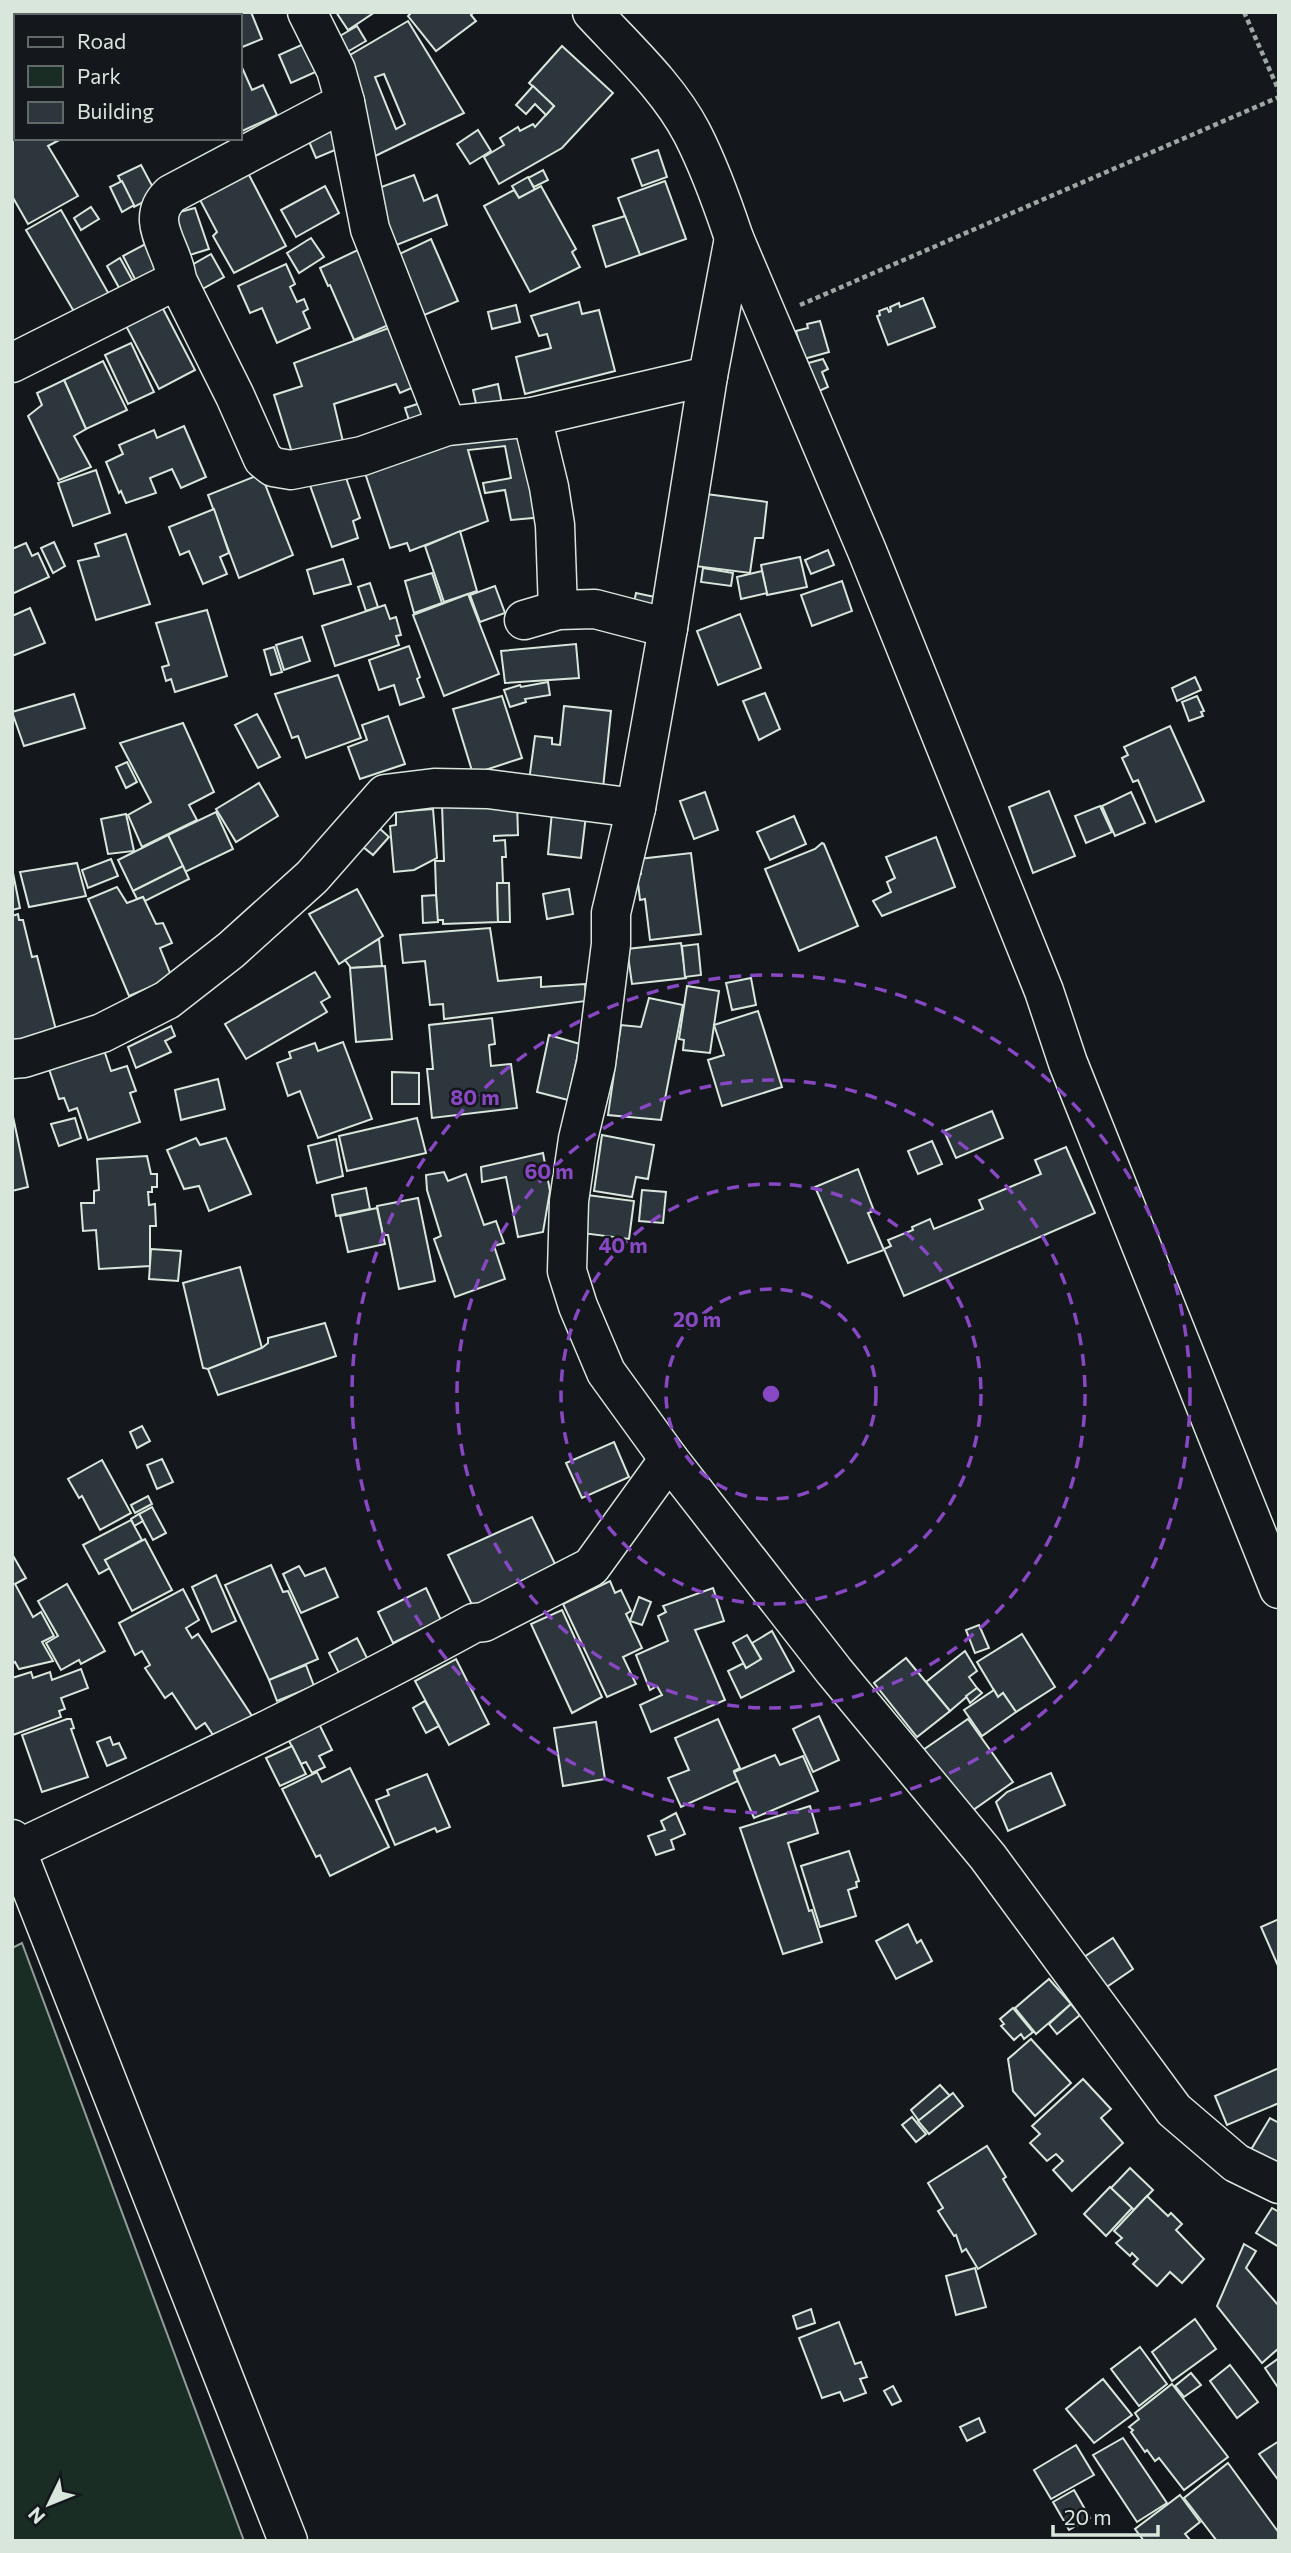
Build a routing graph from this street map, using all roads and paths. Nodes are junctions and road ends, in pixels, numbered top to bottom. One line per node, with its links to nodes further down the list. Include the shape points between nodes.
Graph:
1 (307, 12): 6 (street, via 336,70)
2 (593, 12): 7 (street, via 658,84 691,131)
3 (1244, 12): 4 (path)
4 (1279, 91)
5 (1279, 97): 9 (path)
6 (345, 102): 8 (street, via 162,202 159,228); 13 (street, via 370,229)
7 (734, 238): 9 (street); 11 (street)
8 (177, 279): 10 (street); 13 (street, via 263,459 272,467 292,470 362,456)
9 (767, 319): 18 (street, via 867,551)
10 (12, 363)
11 (708, 376): 12 (street); 14 (street)
12 (532, 417): 13 (street); 14 (street, via 555,525 541,615 594,609)
13 (447, 426)
14 (668, 628): 15 (street)
15 (636, 808): 16 (street, via 488,789 434,788 385,794 312,877 167,1000 102,1033); 17 (street, via 611,913 596,1064 578,1139 566,1254 578,1306 606,1372)
16 (12, 1059)
17 (669, 1459): 19 (street, via 591,1567 234,1748); 20 (street, via 834,1671 988,1857 1174,2110 1236,2164)
18 (1279, 1589)
19 (14, 1844): 21 (street)
20 (1279, 2184)
21 (288, 2541)

